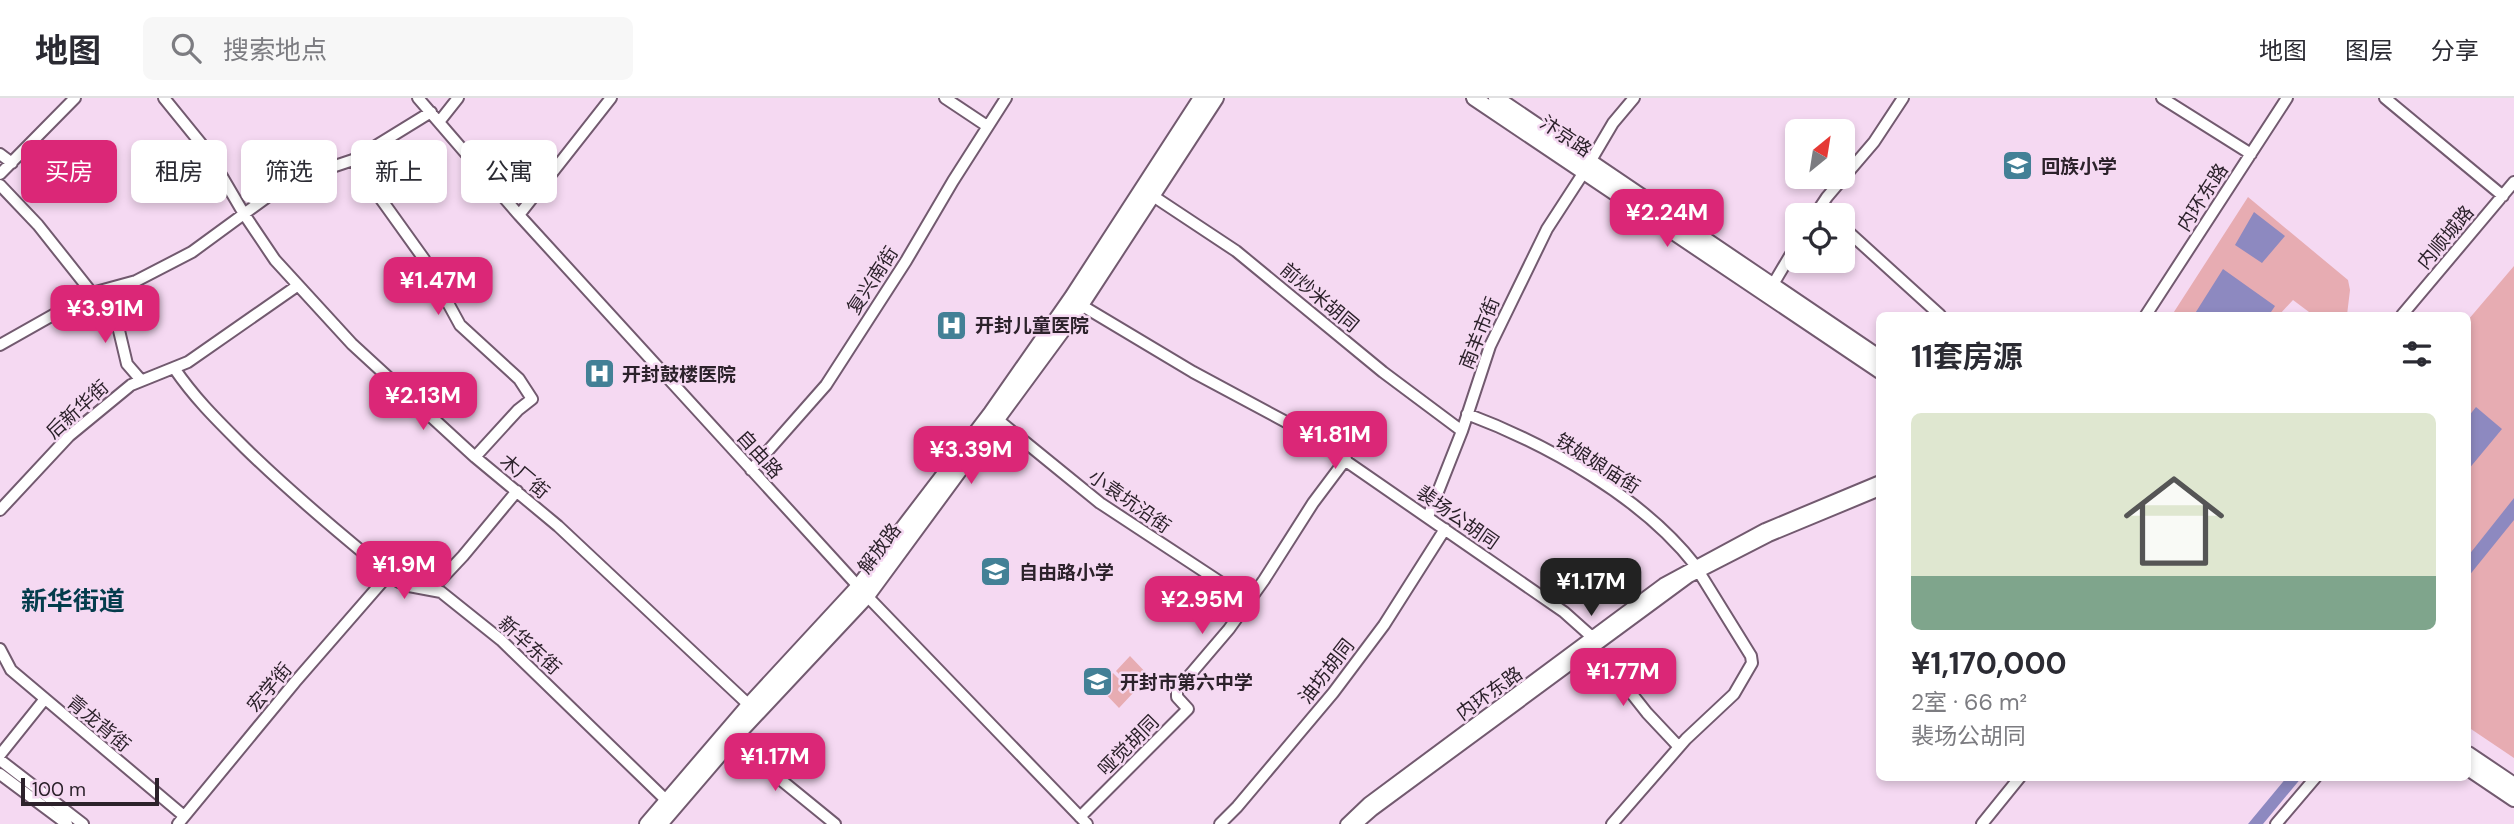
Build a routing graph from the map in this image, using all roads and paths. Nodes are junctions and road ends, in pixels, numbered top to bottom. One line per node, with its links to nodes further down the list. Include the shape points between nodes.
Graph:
1 (75, 98): 24 (street)
2 (164, 98): 33 (street, 木厂街, via 207,151)
3 (418, 98): 17 (street, 自由路)
4 (458, 98): 18 (street)
5 (611, 98): 34 (street)
6 (945, 98): 19 (street)
7 (1006, 98): 19 (street, 复兴南街)
8 (1201, 98): 64 (main road, 解放路, via 1043,340)
9 (1216, 98): 29 (main road, 解放路)
10 (1474, 98): 25 (main road, 汴京路)
11 (1496, 98): 25 (main road, 汴京路)
12 (1634, 98): 25 (street, 南羊市街)
13 (1903, 98): 32 (street)
14 (2162, 98): 22 (street)
15 (2287, 98): 22 (street, 内环东路)
16 (2385, 98): 30 (street)
17 (431, 112): 18 (street, 自由路); 20 (street)
18 (439, 122): 34 (street, 自由路)
19 (987, 126): 54 (street, 复兴南街, via 826,385)
20 (386, 140)
21 (0, 153): 24 (street)
22 (2251, 154): 42 (street, 内环东路)
23 (351, 161): 33 (street, via 305,176)
24 (12, 163): 26 (street)
25 (1587, 167): 38 (main road, 汴京路); 47 (main road, 汴京路); 49 (street, 南羊市街, via 1530,260 1490,346)
26 (0, 174)
27 (2514, 182): 30 (street, 内顺城路)
28 (0, 185): 39 (street)
29 (1153, 196): 40 (main road, 解放路); 51 (street, 前炒米胡同, via 1236,251)
30 (2502, 196): 43 (street, 内顺城路)
31 (384, 203): 52 (street, via 424,259 460,325 519,379 532,399)
32 (1824, 203)
33 (244, 214): 37 (street, 木厂街); 39 (street, via 192,252 136,281)
34 (519, 215): 54 (street, 自由路)
35 (1855, 238): 41 (street)
36 (1785, 264): 38 (street)
37 (297, 286): 46 (street, 后新华街); 52 (street, 木厂街, via 352,344)
38 (1772, 286): 45 (main road, 汴京路)
39 (96, 292): 44 (street); 48 (street, via 117,322 127,364)
40 (1081, 305): 50 (main road, 解放路); 53 (street, 裴场公胡同)
41 (1937, 312)
42 (2148, 312)
43 (2405, 312)
44 (0, 345)
45 (1876, 355)
46 (174, 368): 48 (street, 后新华街); 62 (street, 新华东街, via 196,399 279,481)
47 (1876, 368)
48 (140, 379): 58 (street, 后新华街, via 69,436)
49 (1467, 414): 51 (street, 南羊市街); 61 (street, 铁娘娘庙街, via 1535,444 1629,502 1659,524)
50 (998, 420): 64 (main road, 解放路); 65 (street, 小袁坑沿街, via 1100,503)
51 (1462, 431): 59 (street, 南羊市街)
52 (475, 457): 56 (street, 木厂街)
53 (1346, 459): 59 (street, 裴场公胡同); 65 (street, 哑觉胡同)
54 (751, 470): 64 (street, 自由路)
55 (1876, 483): 61 (street, 内环东路, via 1765,529)
56 (517, 491): 63 (street); 69 (street, 木厂街)
57 (1876, 491): 61 (street, 内环东路)
58 (0, 510)
59 (1428, 517): 60 (street, 裴场公胡同)
60 (1445, 529): 66 (street, 裴场公胡同, via 1564,612); 88 (street, 油坊胡同, via 1384,625 1340,683)
61 (1697, 568): 66 (street, 内环东路, via 1663,584); 71 (street, 铁娘娘庙街, via 1752,663 1734,694)
62 (389, 574): 63 (street, 新华东街, via 409,586); 81 (street, 宏学街)
63 (431, 590): 79 (street, 新华东街, via 441,592 501,640)
64 (863, 592): 69 (main road, 解放路); 70 (main road, 解放路); 82 (street, 自由路)
65 (1249, 601): 82 (street, 哑觉胡同, via 1177,690 1177,697 1188,709)
66 (1593, 642): 71 (street, 裴场公胡同); 89 (street, 内环东路, via 1368,803); 90 (street, 内环东路)
67 (0, 649): 68 (street, 青龙背街, via 12,670)
68 (44, 700): 73 (street); 81 (street, 青龙背街)
69 (748, 705): 79 (main road, 解放路)
70 (732, 740): 86 (main road, 解放路); 87 (street)
71 (1679, 747): 91 (street)
72 (2471, 756): 78 (main road)
73 (0, 758): 84 (street)
74 (2471, 770): 80 (main road)
75 (0, 774): 83 (street)
76 (2017, 781): 92 (street)
77 (2313, 781): 93 (street)
78 (2514, 785)
79 (666, 800): 85 (main road, 解放路)
80 (2514, 800)
81 (181, 820)
82 (1082, 821)
83 (67, 824)
84 (83, 824)
85 (647, 824)
86 (660, 824)
87 (835, 824)
88 (1220, 824)
89 (1346, 824)
90 (1357, 824)
91 (1612, 824)
92 (1982, 824)
93 (2276, 824)

